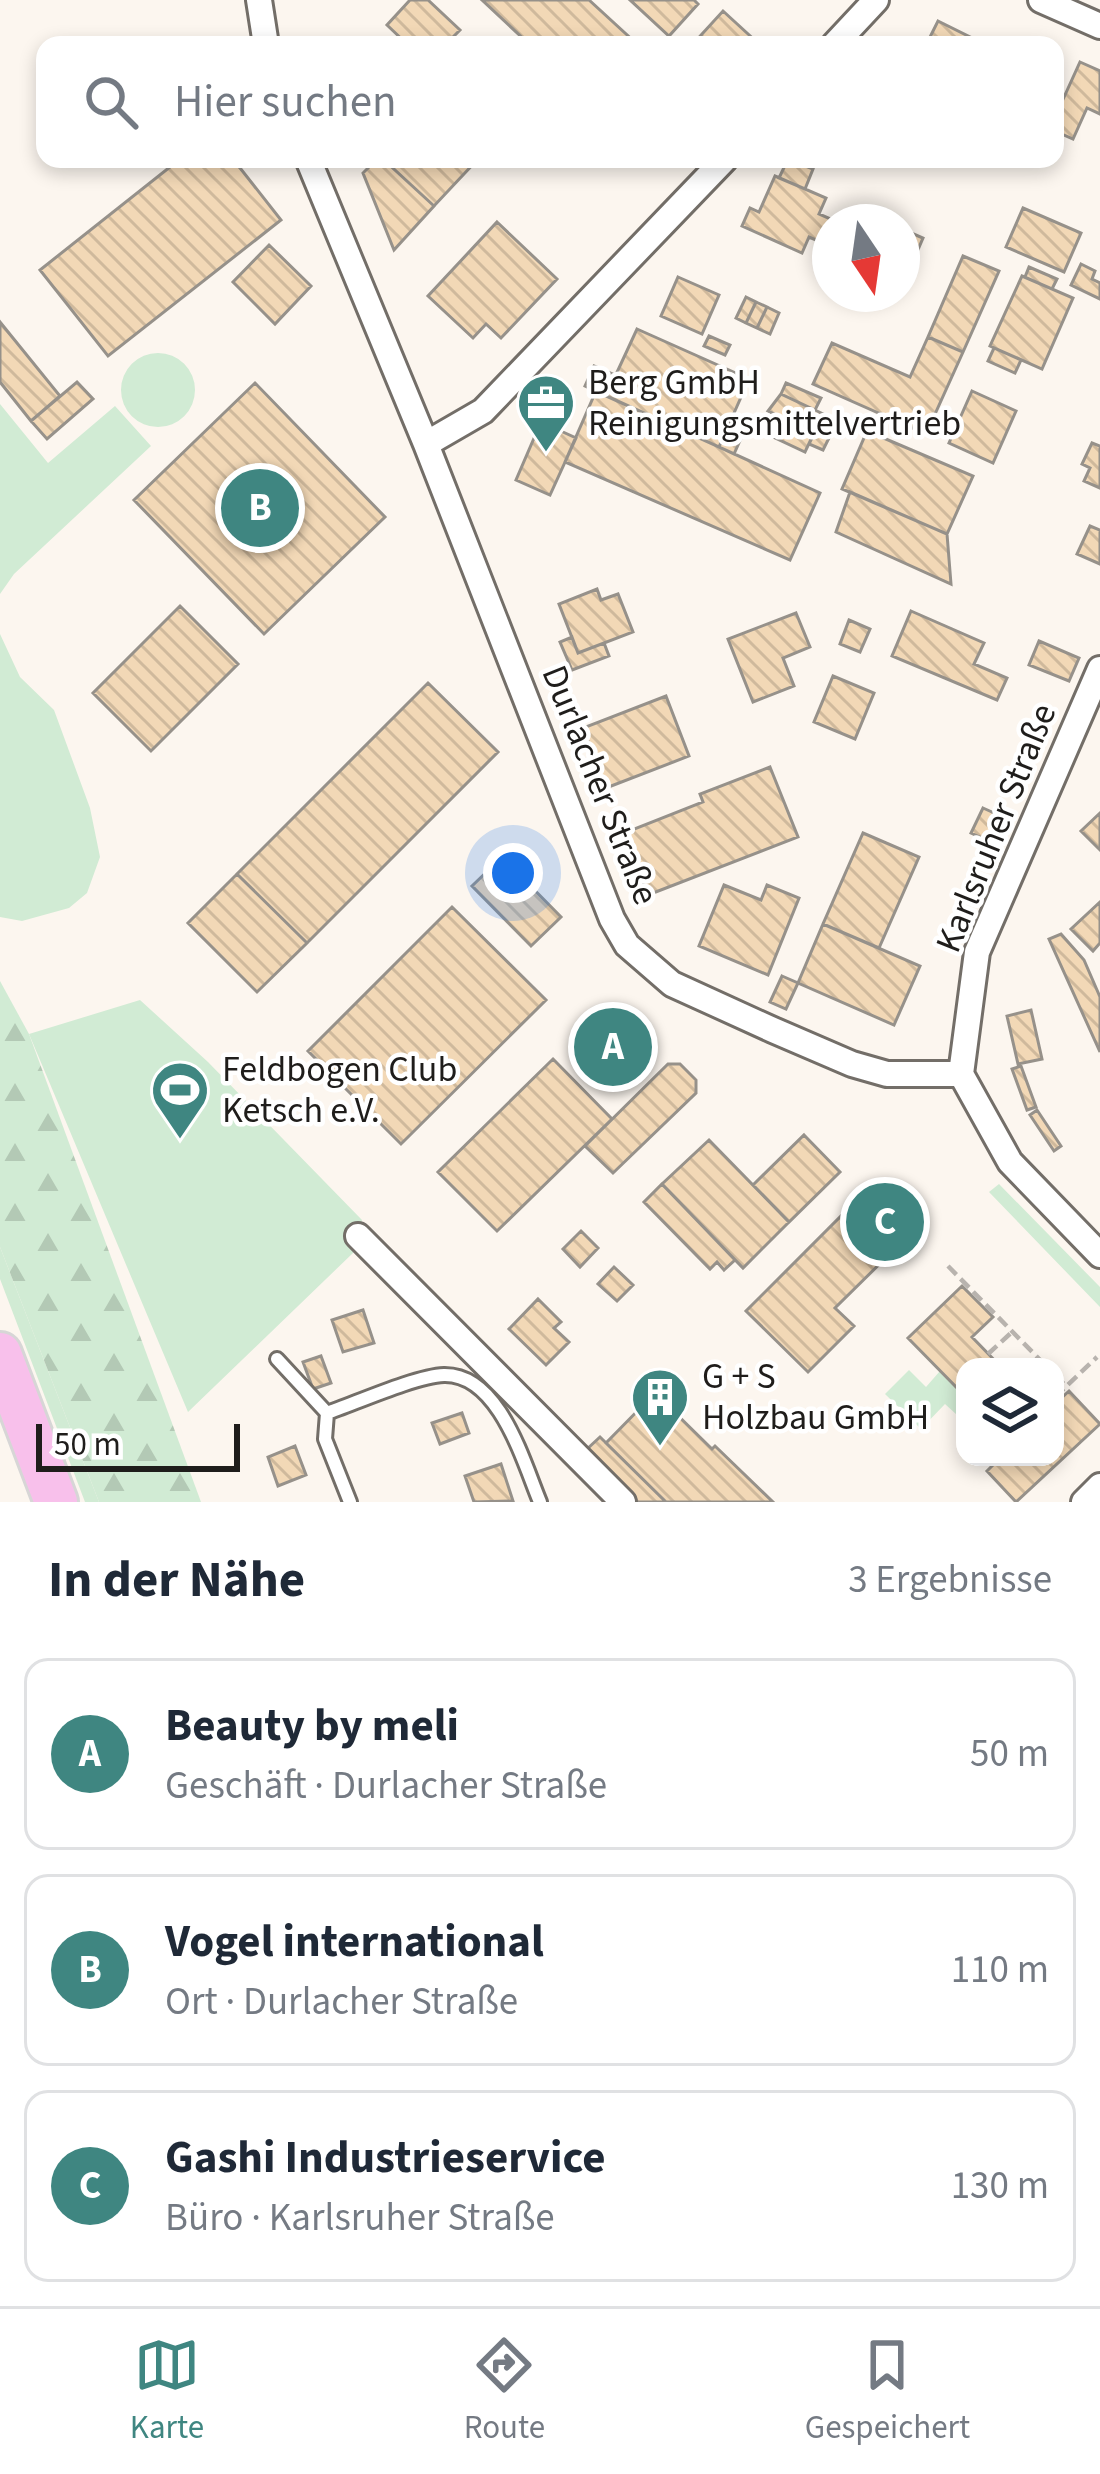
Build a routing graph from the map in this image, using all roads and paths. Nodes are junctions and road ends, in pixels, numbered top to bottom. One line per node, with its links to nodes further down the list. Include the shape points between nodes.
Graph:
1 (259, 0): 5 (street)
2 (876, 0): 6 (street)
3 (1041, 0): 4 (street)
4 (1100, 26)
5 (265, 36)
6 (842, 36)
7 (312, 168): 9 (street, Durlacher Straße)
8 (715, 168): 9 (street, via 483,412)
9 (426, 444): 11 (street, Durlacher Straße, via 627,945 672,984 852,1064 910,1077)
10 (1100, 669): 11 (street, Karlsruher Straße, via 977,952)
11 (961, 1074): 13 (street, via 1010,1162)
12 (358, 1236): 24 (street)
13 (1100, 1255)
14 (948, 1266): 15 (path)
15 (1012, 1332): 17 (path); 19 (path)
16 (0, 1354): 25 (highway)
17 (988, 1354)
18 (1097, 1357): 21 (path)
19 (1038, 1358)
20 (277, 1359): 22 (lane)
21 (1066, 1386)
22 (327, 1413): 26 (lane, via 325,1439); 27 (lane, via 440,1375 466,1378 507,1418)
23 (1100, 1486): 28 (street)
24 (620, 1498)
25 (56, 1502)
26 (350, 1502)
27 (540, 1502)
28 (1084, 1502)

